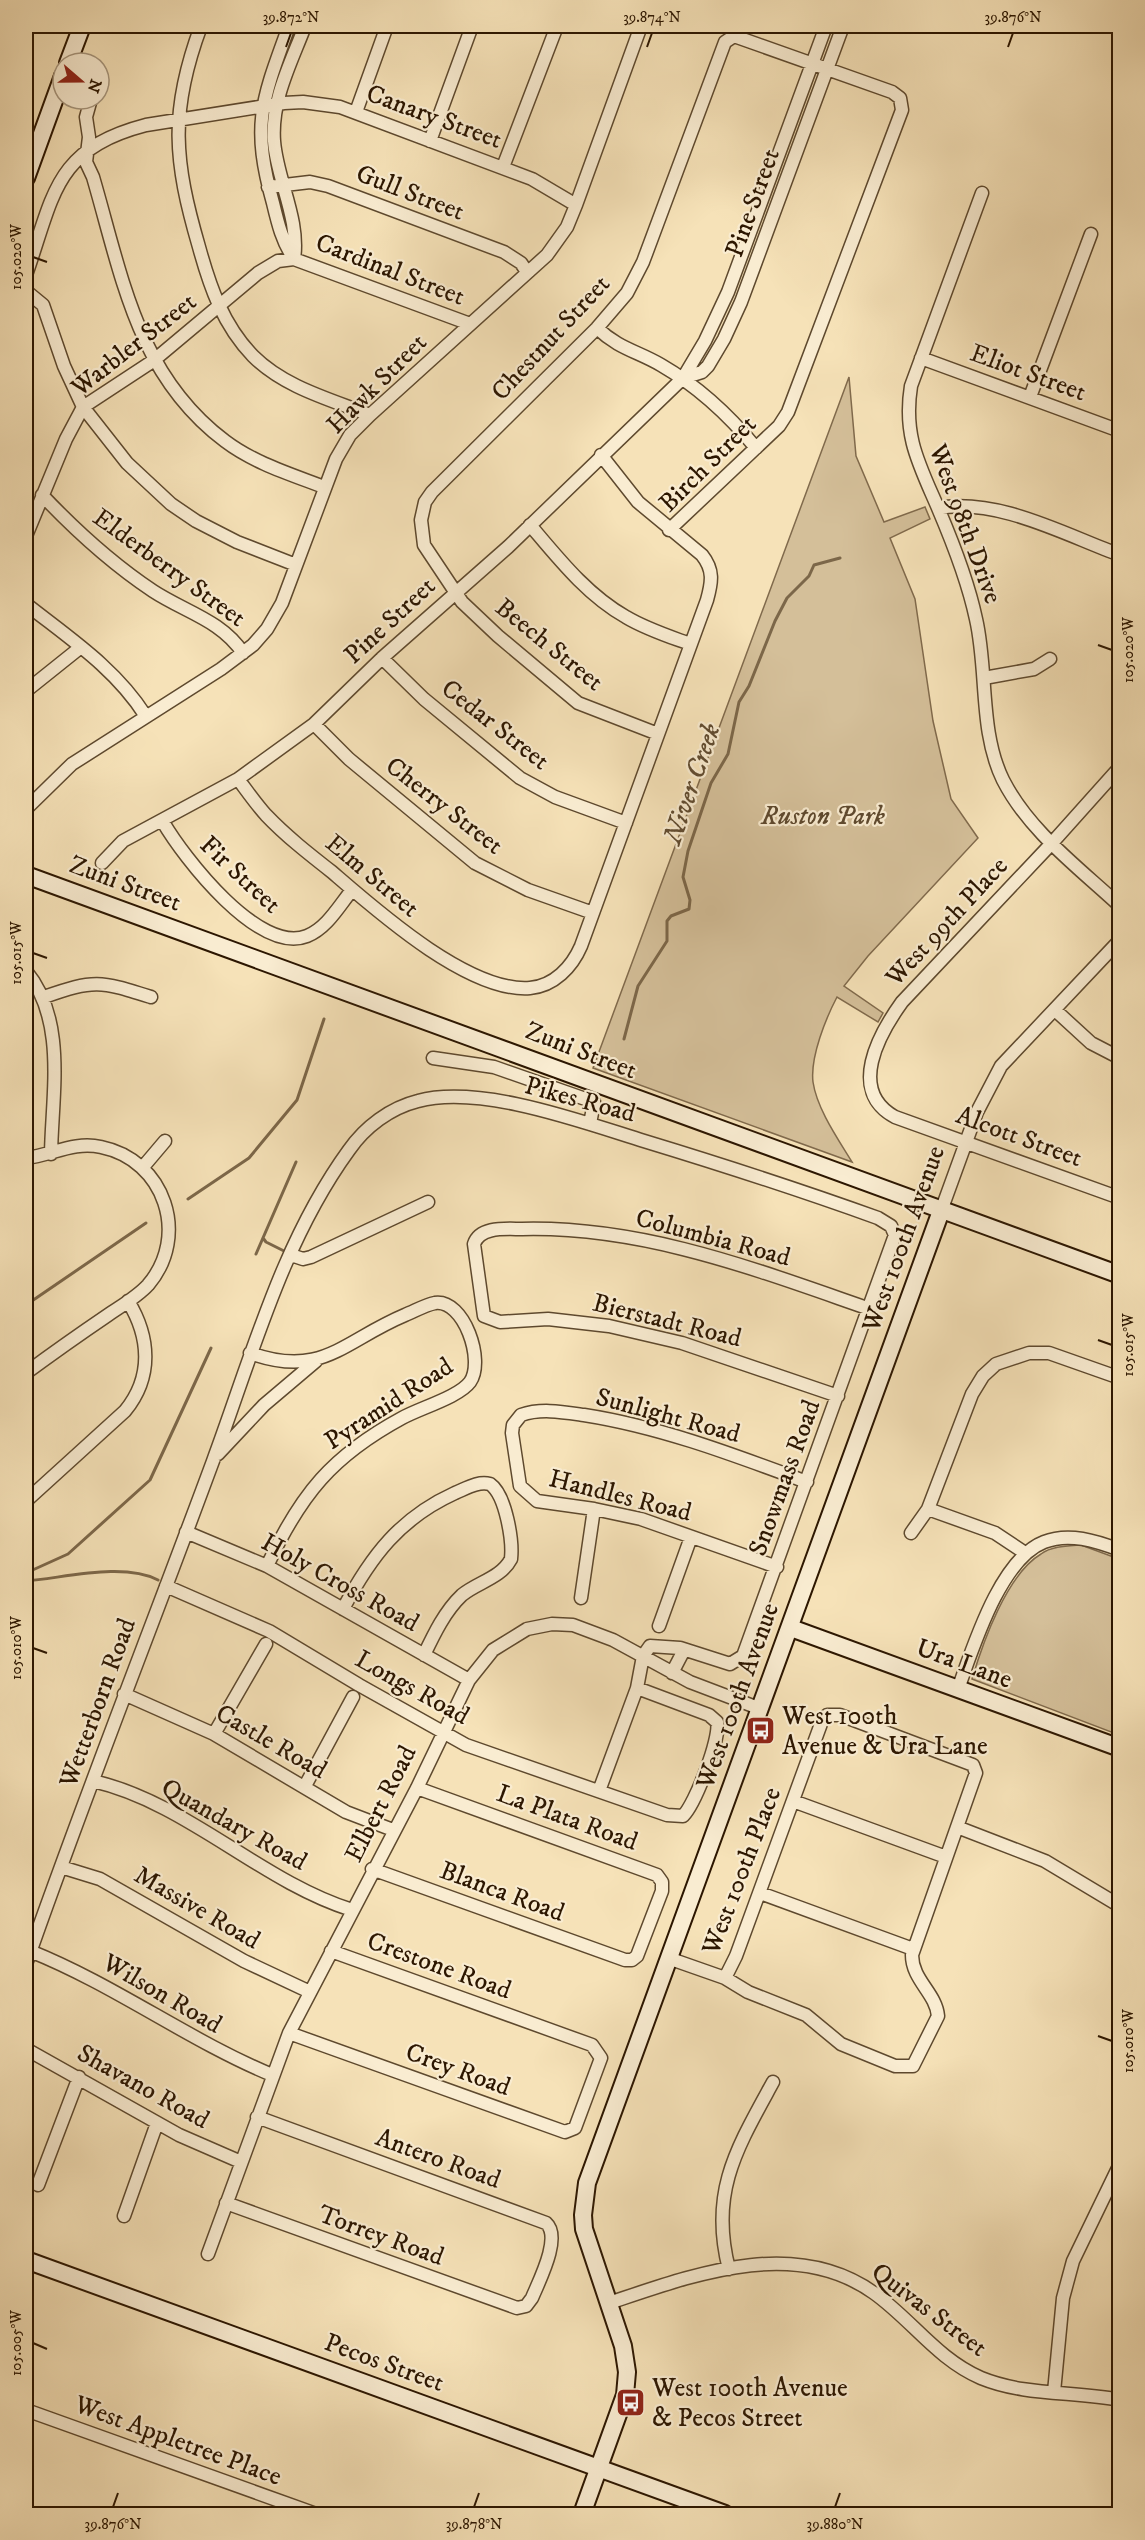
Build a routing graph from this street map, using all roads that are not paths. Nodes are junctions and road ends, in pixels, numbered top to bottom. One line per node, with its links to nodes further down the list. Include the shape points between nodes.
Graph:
1 (82, 26): 11 (street)
2 (201, 26): 20 (street, via 186,68)
3 (289, 26): 15 (street)
4 (302, 26): 15 (street)
5 (387, 26): 19 (street)
6 (472, 26): 21 (street)
7 (557, 26): 23 (street)
8 (641, 26): 30 (street, Hawk Street)
9 (826, 26): 12 (street, Pine Street)
10 (843, 26): 13 (street, Pine Street)
11 (73, 51)
12 (812, 63): 13 (street, Birch Street); 14 (street, Pine Street); 40 (street, Chestnut Street, via 740,37 728,38 643,262 627,293)
13 (827, 68): 17 (street, Pine Street); 48 (street, Birch Street, via 892,92 900,98 902,110 788,412)
14 (797, 105): 17 (street); 28 (street, Pine Street)
15 (268, 106): 19 (street, Canary Street, via 320,104); 20 (street, Canary Street); 25 (street); 26 (street, via 260,140)
16 (51, 109): 24 (street)
17 (812, 110): 29 (street, Pine Street)
18 (88, 111): 22 (street)
19 (356, 112): 21 (street, Canary Street)
20 (178, 121): 22 (street, Canary Street, via 126,130); 38 (street, via 183,193)
21 (430, 141): 23 (street, Canary Street)
22 (87, 149): 34 (street, via 61,178); 42 (street, via 86,162 132,311)
23 (503, 167): 30 (street, Canary Street, via 542,184)
24 (26, 178)
25 (281, 184): 26 (street, Gull Street); 32 (street, via 297,240); 33 (street, Gull Street, via 310,182 328,186 504,252)
26 (268, 187): 32 (street, via 284,243)
27 (981, 193): 41 (street, West 98th Drive)
28 (763, 198): 29 (street); 35 (street, Pine Street)
29 (777, 202): 36 (street, Pine Street)
30 (576, 206): 33 (street, Hawk Street, via 552,250)
31 (1091, 234): 44 (street)
32 (294, 259): 38 (street, Warbler Street, via 268,266); 39 (street, Cardinal Street)
33 (527, 272): 39 (street, Hawk Street)
34 (26, 275)
35 (730, 284): 36 (street); 43 (street, Pine Street, via 705,341)
36 (745, 290): 43 (street, Pine Street, via 708,366)
37 (26, 291): 45 (street, via 43,305 60,357)
38 (218, 308): 42 (street, Warbler Street); 46 (street, via 253,356 274,373 300,388)
39 (470, 324): 46 (street, Hawk Street)
40 (597, 328): 43 (street, via 620,347); 58 (street, Chestnut Street, via 425,502 421,520 424,545)
41 (921, 358): 44 (street, Eliot Street); 52 (street, West 98th Drive, via 908,403 909,431 919,467)
42 (153, 361): 45 (street, Warbler Street); 50 (street, via 186,405 226,441 259,462)
43 (682, 378): 48 (street, via 715,403); 49 (street, Pine Street)
44 (1030, 397): 47 (street, Eliot Street)
45 (83, 407): 51 (street, Warbler Street); 57 (street, via 127,464 171,504 213,531)
46 (370, 415): 50 (street, Hawk Street, via 342,447)
47 (1119, 431)
48 (756, 447): 54 (street, Birch Street)
49 (601, 455): 53 (street, Pine Street); 54 (street, via 638,502)
50 (324, 487): 57 (street, Hawk Street)
51 (42, 495): 55 (street, Warbler Street); 62 (street, Elderberry Street, via 102,555 172,603 217,625)
52 (938, 508): 56 (street, via 971,505 1002,511); 65 (street, West 98th Drive, via 971,596)
53 (530, 525): 58 (street, Pine Street); 60 (street, via 573,575 607,604 638,624)
54 (669, 530): 60 (street, Birch Street, via 702,555 711,572 707,600)
55 (26, 536)
56 (1119, 555)
57 (296, 565): 62 (street, Hawk Street, via 267,629)
58 (454, 591): 63 (street, Pine Street); 69 (street, Beech Street, via 498,636 578,703)
59 (26, 604): 61 (street)
60 (690, 644): 69 (street, Birch Street)
61 (81, 647): 66 (street); 67 (street, via 122,683)
62 (243, 652): 67 (street, Hawk Street)
63 (382, 658): 68 (street, Pine Street); 74 (street, Cedar Street, via 424,699 520,778 555,797)
64 (1050, 659): 65 (street, via 1034,669)
65 (984, 678): 75 (street, West 98th Drive, via 998,768 1020,808)
66 (26, 691)
67 (145, 715): 72 (street, Hawk Street, via 72,764)
68 (314, 724): 71 (street, Pine Street); 80 (street, Cherry Street, via 475,863 528,890)
69 (658, 734): 74 (street, Birch Street)
70 (1119, 767): 75 (street, West 99th Place)
71 (238, 778): 73 (street, Pine Street); 78 (street, Elm Street, via 278,827)
72 (26, 808)
73 (163, 822): 76 (street, Pine Street, via 123,841); 78 (street, Fir Street, via 199,872 268,934 292,939 313,933)
74 (626, 823): 80 (street, Birch Street)
75 (1052, 843): 79 (street, West 98th Drive); 89 (street, West 99th Place, via 926,973 883,1031 870,1066 872,1090 889,1114)
76 (102, 863)
77 (26, 874): 98 (street, Zuni Street)
78 (352, 890): 83 (street, Elm Street, via 429,950)
79 (1119, 906)
80 (593, 913): 83 (street, Birch Street, via 576,958 554,980 529,988)
81 (1119, 940): 86 (street, West 100th Avenue)
82 (26, 971): 84 (street)
83 (496, 981)
84 (44, 998): 85 (street, via 96,983 108,983); 93 (street, via 53,1035)
85 (151, 998)
86 (1054, 1010): 88 (street, via 1091,1043); 92 (street, West 100th Avenue, via 1001,1066 985,1093)
87 (433, 1058): 90 (street, via 494,1066 594,1102)
88 (1119, 1058)
89 (903, 1120): 92 (street, Alcott Street)
90 (590, 1124): 99 (street, Pikes Road, via 776,1181 878,1218); 100 (street, Pikes Road, via 493,1100 451,1096 417,1101 383,1117 362,1134 340,1163)
91 (165, 1141): 95 (street)
92 (966, 1141): 96 (street, Alcott Street); 98 (street, West 100th Avenue)
93 (51, 1154): 94 (street); 95 (street, via 75,1146 101,1147)
94 (26, 1158)
95 (143, 1167): 104 (street, via 165,1202 169,1236 160,1267 145,1288)
96 (1119, 1198)
97 (428, 1202): 101 (street, via 311,1257)
98 (941, 1211): 102 (street, Zuni Street); 128 (street, West 100th Avenue)
99 (893, 1230): 105 (street, Snowmass Road, via 894,1240)
100 (303, 1231): 101 (street, Wetterborn Road)
101 (291, 1255): 106 (street, Wetterborn Road)
102 (1119, 1275)
103 (477, 1277): 105 (street, Columbia Road, via 472,1250 475,1239 483,1232 568,1230 677,1246); 110 (street, Bierstadt Road, via 484,1316 493,1321 548,1319 609,1326 682,1343)
104 (128, 1301): 108 (street); 114 (street, via 140,1323 147,1352 138,1393 125,1411)
105 (870, 1309): 110 (street, Snowmass Road)
106 (250, 1353): 107 (street, Pyramid Road, via 287,1363); 112 (street, Wetterborn Road)
107 (317, 1360): 112 (street, Wetterborn Road, via 264,1405); 122 (street, Pyramid Road, via 436,1303 452,1307 462,1318 477,1359 475,1373 466,1387 387,1426 332,1466 299,1504)
108 (26, 1373)
109 (1119, 1378): 116 (street, via 1049,1353 1002,1360 982,1376 972,1394)
110 (838, 1396): 113 (street, Snowmass Road)
111 (515, 1454): 113 (street, Sunlight Road, via 512,1433 516,1419 530,1412 553,1412 630,1423); 115 (street, Handles Road, via 520,1486 530,1497)
112 (214, 1458): 117 (street, Wetterborn Road)
113 (807, 1482): 123 (street, Snowmass Road)
114 (26, 1501)
115 (594, 1509): 119 (street, Handles Road); 125 (street)
116 (928, 1509): 118 (street); 121 (street, via 995,1533)
117 (186, 1532): 122 (street, Holy Cross Road); 124 (street, Wetterborn Road)
118 (911, 1533)
119 (691, 1537): 123 (street, Handles Road); 127 (street)
120 (1119, 1550): 121 (street, via 1085,1539 1063,1538 1043,1542)
121 (1025, 1553): 136 (street, via 992,1606)
122 (267, 1566): 126 (street, Holy Cross Road)
123 (777, 1567): 130 (street, Snowmass Road, via 740,1660 730,1664)
124 (166, 1586): 137 (street, Wetterborn Road); 140 (street, Longs Road, via 268,1631)
125 (581, 1598)
126 (343, 1608): 131 (street, Holy Cross Road); 131 (street, via 366,1567 394,1533 440,1500 483,1482 494,1486 512,1546 509,1564 454,1603)
127 (659, 1626)
128 (791, 1628): 136 (street, Ura Lane); 139 (street, West 100th Avenue)
129 (266, 1644): 141 (street)
130 (684, 1650): 132 (street, Snowmass Road, via 650,1646); 133 (street)
131 (424, 1655): 134 (street, Holy Cross Road)
132 (644, 1656): 133 (street, Elbert Road); 134 (street, Elbert Road, via 573,1625 552,1624 527,1629 507,1640 481,1663); 135 (street)
133 (672, 1672): 139 (street, Elbert Road)
134 (469, 1680): 140 (street, Elbert Road)
135 (637, 1688): 146 (street); 146 (street, Longs Road, via 709,1715 718,1727 689,1810 677,1817)
136 (958, 1689): 142 (street, Ura Lane)
137 (124, 1694): 141 (street, Castle Road); 143 (street, Wetterborn Road)
138 (353, 1697): 144 (street)
139 (760, 1709): 160 (street, West 100th Avenue)
140 (443, 1732): 145 (street, Elbert Road); 146 (street, Longs Road, via 466,1745)
141 (214, 1734): 144 (street, Castle Road)
142 (1119, 1748)
143 (93, 1781): 151 (street, Wetterborn Road); 155 (street, Quandary Road, via 159,1807 294,1886)
144 (305, 1786): 149 (street, Castle Road, via 346,1812)
145 (417, 1788): 149 (street, Elbert Road); 159 (street, La Plata Road, via 657,1875 662,1891 635,1959)
146 (599, 1791)
147 (793, 1801): 148 (street, West 100th Place, via 822,1721 830,1714 840,1715 973,1765 976,1773); 150 (street); 153 (street, West 100th Place)
148 (957, 1827): 150 (street); 154 (street, via 1045,1861)
149 (393, 1830): 152 (street, Elbert Road)
150 (946, 1857): 156 (street)
151 (61, 1867): 157 (street, Wetterborn Road); 163 (street, Massive Road, via 100,1880 244,1961)
152 (372, 1869): 155 (street, Elbert Road); 159 (street, Blanca Road)
153 (760, 1893): 156 (street); 162 (street, West 100th Place)
154 (1119, 1906)
155 (352, 1910): 158 (street, Elbert Road)
156 (914, 1949): 162 (street, via 912,1966 934,2001 938,2016 916,2062 908,2067 895,2066 841,2044 811,2017 748,1992)
157 (30, 1951): 161 (street, Wetterborn Road); 166 (street, Wilson Road, via 74,1969 206,2045)
158 (331, 1952): 163 (street, Elbert Road); 169 (street, Crestone Road, via 596,2049 601,2058)
159 (617, 1957)
160 (668, 1958): 162 (street); 180 (street, West 100th Avenue, via 584,2200 584,2229)
161 (26, 1964)
162 (725, 1978)
163 (310, 1992): 164 (street, Elbert Road)
164 (289, 2033): 166 (street, Elbert Road); 169 (street, Crey Road, via 565,2132 575,2127)
165 (26, 2049): 167 (street, Shavano Road)
166 (272, 2075): 170 (street, Elbert Road)
167 (79, 2076): 171 (street, Shavano Road); 174 (street)
168 (773, 2082): 179 (street, via 725,2182 723,2247)
169 (589, 2093)
170 (257, 2117): 172 (street, Elbert Road); 181 (street, Antero Road, via 546,2223 552,2231 552,2243 530,2302)
171 (157, 2123): 172 (street, Shavano Road); 176 (street)
172 (241, 2162): 175 (street, Elbert Road)
173 (1119, 2164): 182 (street, via 1072,2261 1060,2316)
174 (38, 2185)
175 (226, 2203): 177 (street, Elbert Road); 181 (street, Torrey Road)
176 (124, 2216)
177 (208, 2254)
178 (26, 2260): 185 (street, Pecos Street)
179 (729, 2270): 180 (street, Quivas Street, via 662,2285); 182 (street, Quivas Street, via 786,2263 836,2272 874,2293 925,2342 979,2377 1012,2388)
180 (609, 2303): 185 (street, West 100th Avenue, via 627,2359 627,2384)
181 (521, 2308)
182 (1054, 2392): 183 (street, Quivas Street)
183 (1119, 2400)
184 (26, 2410): 187 (street, West Appletree Place)
185 (598, 2468): 186 (street, Pecos Street); 188 (street, West 100th Avenue)
186 (719, 2513)
187 (316, 2514)
188 (582, 2514)

